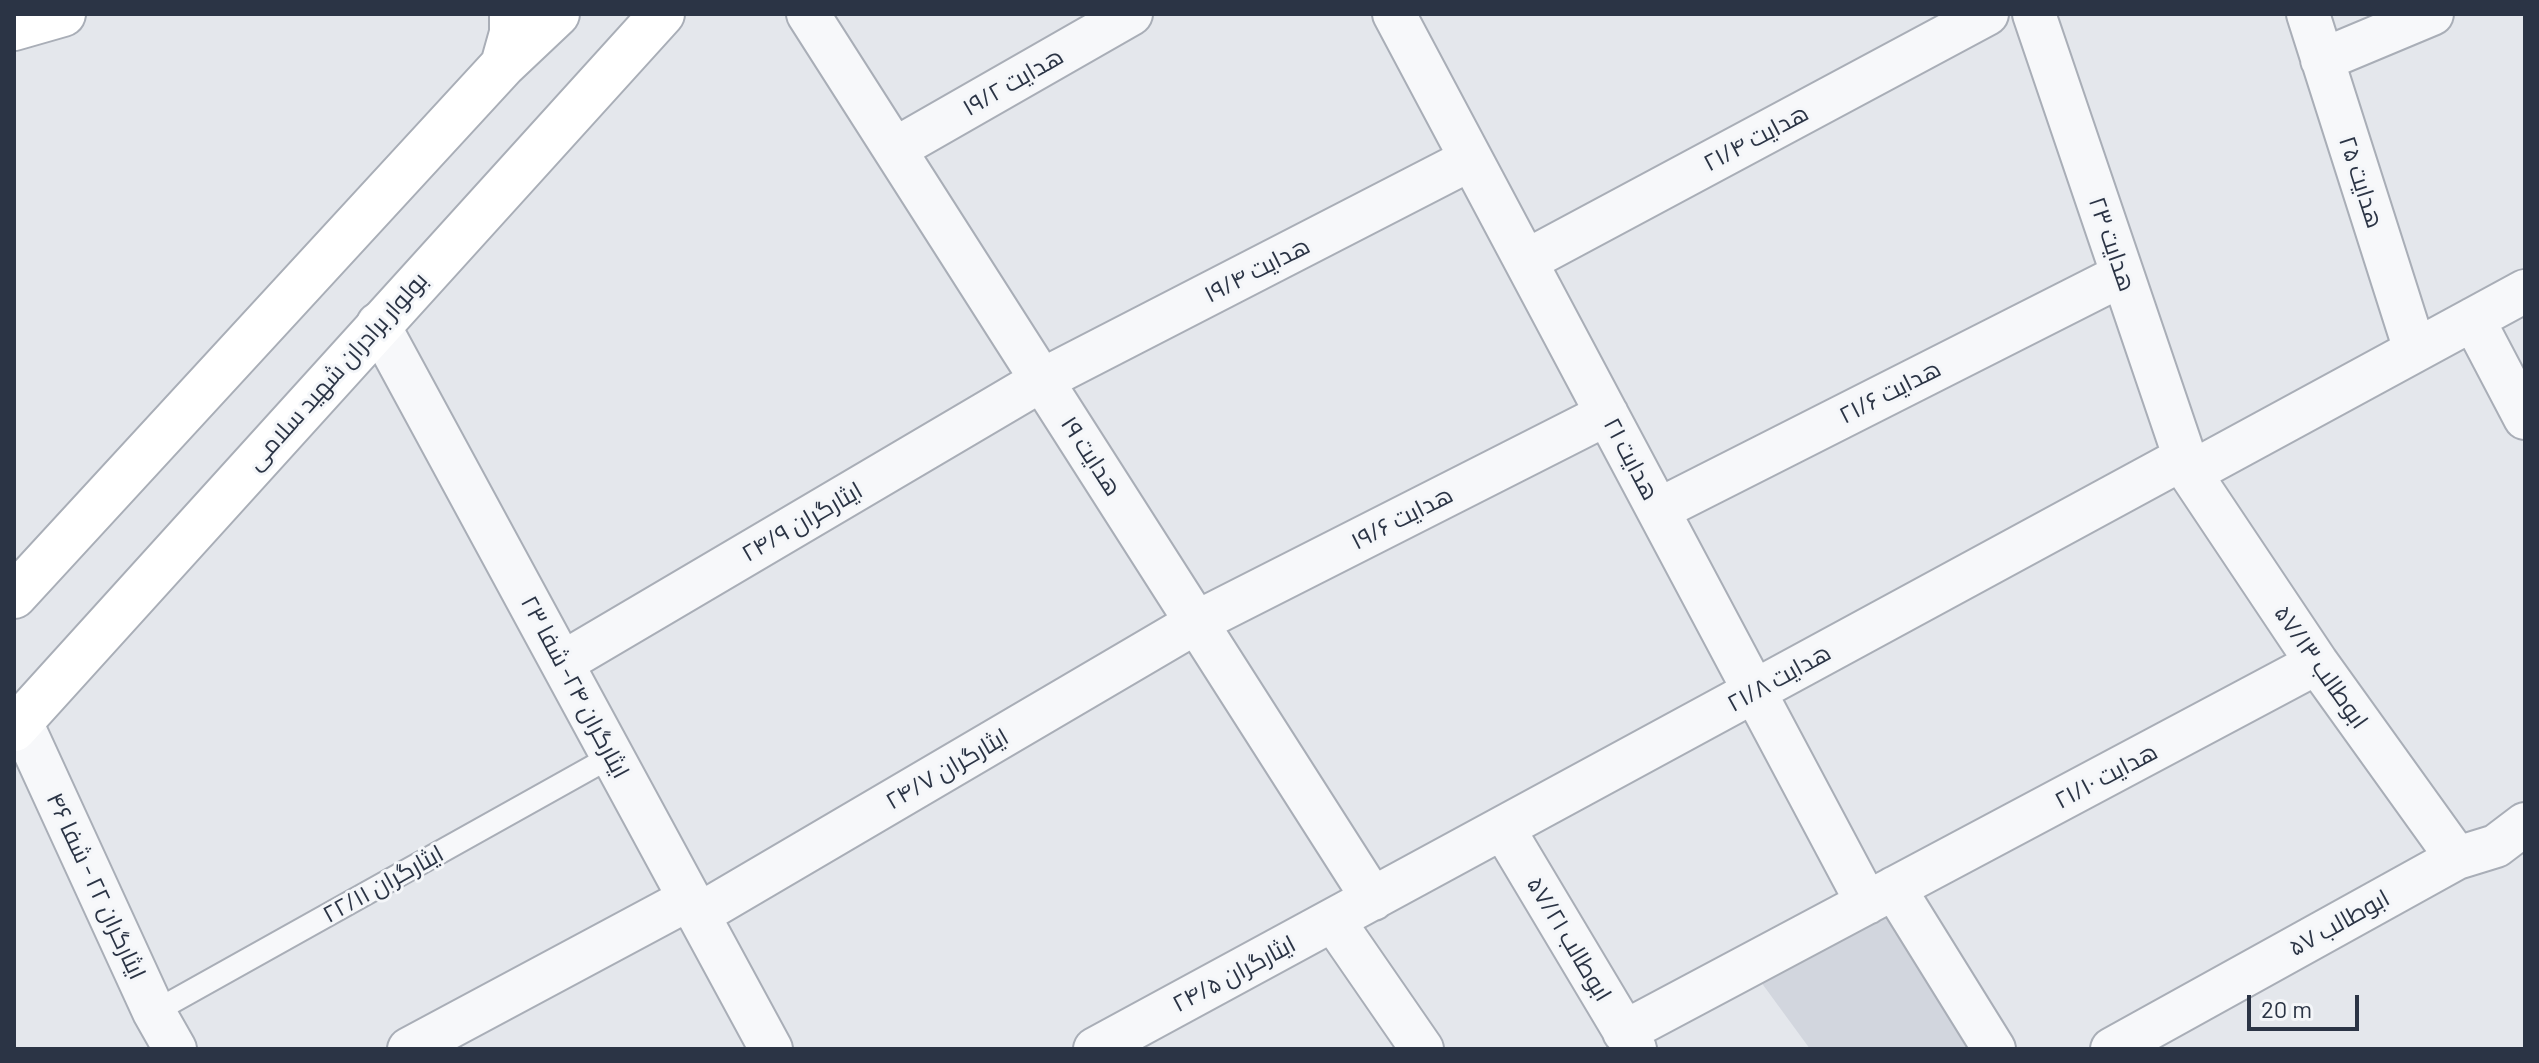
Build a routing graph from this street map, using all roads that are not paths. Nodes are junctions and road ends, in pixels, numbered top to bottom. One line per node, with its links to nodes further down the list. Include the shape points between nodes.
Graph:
1 (63, 14): 12 (street)
2 (512, 14): 14 (street)
3 (557, 14): 14 (street)
4 (662, 14): 21 (street, بولوار برادران شهید سلامی)
5 (808, 14): 15 (street, هدایت ۱۹)
6 (1131, 14): 15 (street, هدایت ۱۹/۲)
7 (1394, 14): 16 (street, هدایت ۲۱)
8 (1987, 14): 17 (street, هدایت ۲۱/۴)
9 (2034, 14): 18 (street, هدایت ۲۳)
10 (2308, 14): 13 (street, هدایت ۲۵)
11 (2432, 14): 13 (street)
12 (14, 28)
13 (2322, 60): 22 (street, هدایت ۲۵)
14 (503, 65): 28 (street)
15 (895, 149): 23 (street, هدایت ۱۹)
16 (1471, 159): 17 (street, هدایت ۲۱); 23 (street, هدایت ۱۹/۴)
17 (1526, 261): 24 (street, هدایت ۲۱)
18 (2122, 275): 26 (street, هدایت ۲۳); 27 (street, هدایت ۲۱/۶)
19 (2525, 291): 20 (street, هدایت ۲۱/۸)
20 (2473, 319): 22 (street, هدایت ۲۱/۸); 25 (street)
21 (378, 324): 30 (street, ایثارگران ۲۴- شفا ۲۳); 33 (street, بولوار برادران شهید سلامی)
22 (2415, 350): 26 (street, هدایت ۲۱/۸)
23 (1042, 380): 29 (street, هدایت ۱۹); 30 (street, ایثارگران ۲۴/۹)
24 (1607, 414): 27 (street, هدایت ۲۱); 29 (street, هدایت ۱۹/۶)
25 (2525, 418)
26 (2187, 465): 31 (street, ابوطالب ۵۷/۱۳); 32 (street, هدایت ۲۱/۸)
27 (1658, 510): 32 (street, هدایت ۲۱)
28 (14, 596)
29 (1197, 622): 39 (street, هدایت ۱۹); 40 (street, ایثارگران ۲۴/۷)
30 (562, 663): 34 (street, ایثارگران ۲۴- شفا ۲۳)
31 (2317, 663): 37 (street, ابوطالب ۵۷/۱۳); 38 (street, هدایت ۲۱/۱۰)
32 (1754, 692): 36 (street, هدایت ۲۱/۸); 38 (street, هدایت ۲۱)
33 (17, 726): 42 (street, ایثارگران ۲۲ - شفا ۴۶)
34 (612, 756): 40 (street, ایثارگران ۲۴- شفا ۲۳); 42 (lane, ایثارگران ۲۲/۱۱)
35 (2525, 824): 37 (street, ابوطالب ۵۷, via 2496,846)
36 (1503, 828): 39 (street, هدایت ۲۱/۸); 43 (street, ابوطالب ۵۷/۲۱)
37 (2457, 858): 50 (street, ابوطالب ۵۷)
38 (1881, 896): 43 (street, هدایت ۲۱/۱۰); 49 (street, هدایت ۲۱)
39 (1373, 899): 41 (street, ایثارگران ۲۴/۵)
40 (694, 907): 45 (street, ایثارگران ۲۴/۷); 46 (street, ایثارگران ۲۴- شفا ۲۳)
41 (1333, 920): 47 (street, ایثارگران ۲۴/۵); 48 (street)
42 (154, 1012): 44 (street, ایثارگران ۲۲ - شفا ۴۶)
43 (1630, 1041)
44 (175, 1049)
45 (409, 1049)
46 (771, 1049)
47 (1095, 1049)
48 (1422, 1049)
49 (1994, 1049)
50 (2112, 1049)

